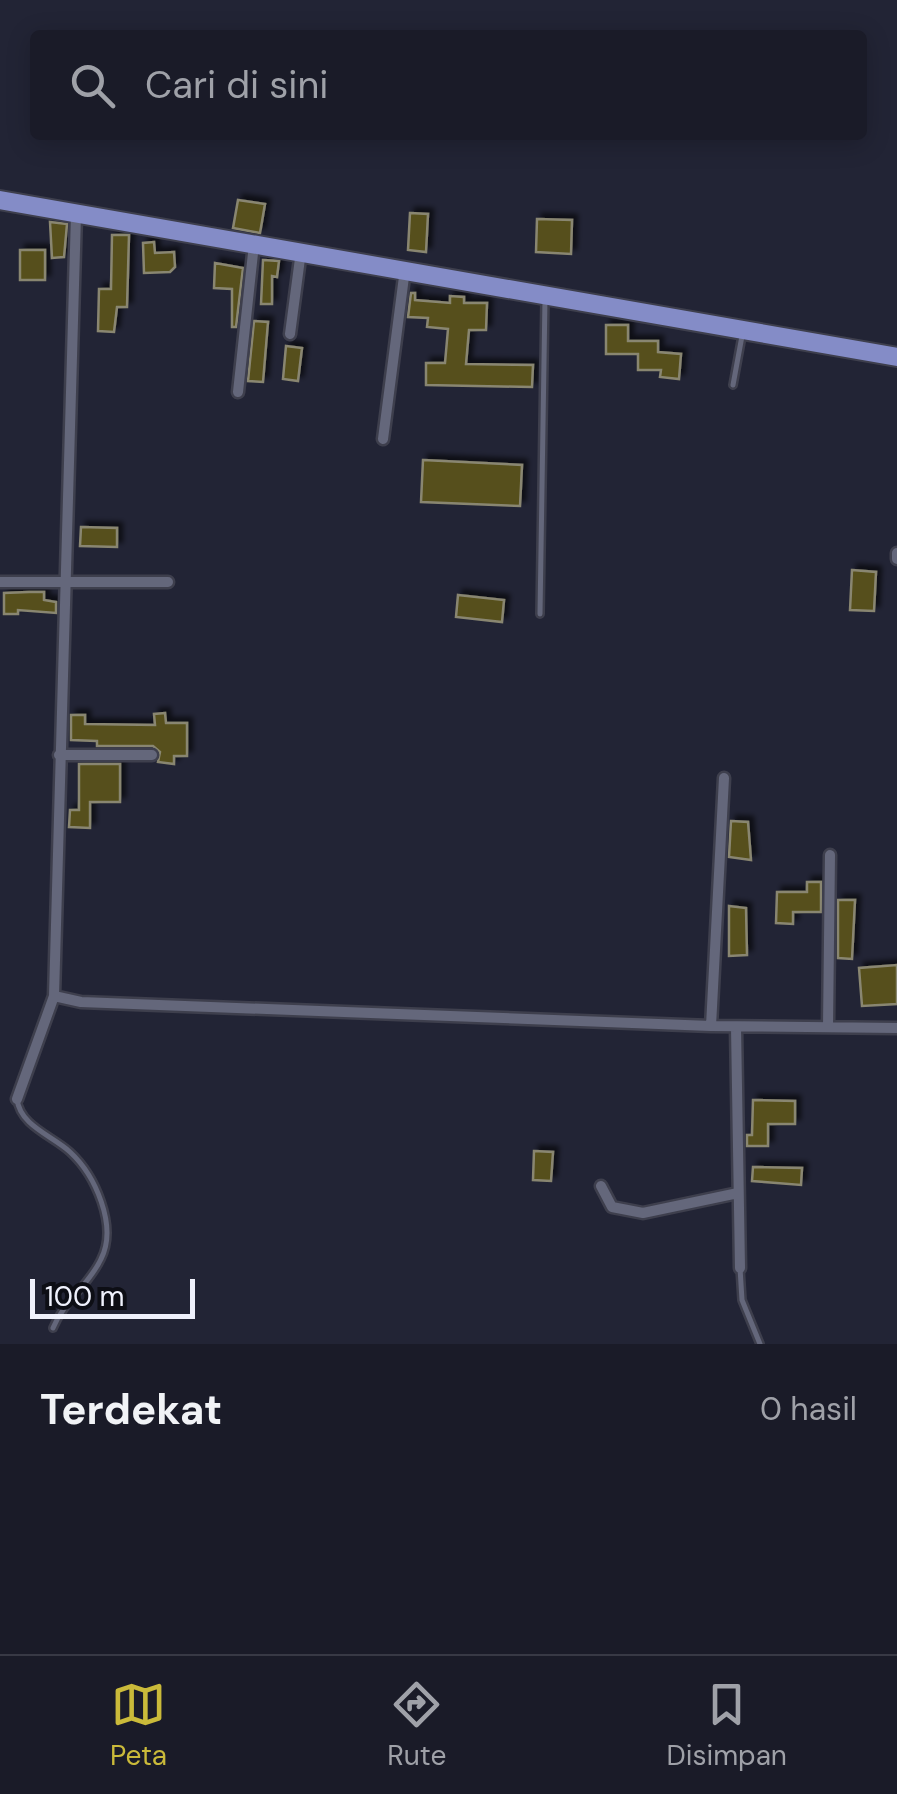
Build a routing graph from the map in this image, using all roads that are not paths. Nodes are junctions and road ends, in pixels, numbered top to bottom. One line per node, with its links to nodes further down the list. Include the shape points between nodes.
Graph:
1 (0, 200): 2 (main road)
2 (76, 214): 3 (main road); 14 (street)
3 (254, 242): 4 (main road); 11 (street)
4 (301, 250): 5 (main road); 8 (street)
5 (404, 269): 6 (main road); 12 (street)
6 (545, 295): 7 (main road); 16 (lane)
7 (742, 333): 9 (main road); 10 (lane)
8 (290, 334)
9 (897, 358)
10 (733, 385)
11 (238, 392)
12 (383, 439)
13 (0, 582): 14 (street)
14 (65, 582): 15 (street); 17 (street)
15 (168, 582)
16 (540, 614)
17 (59, 755): 18 (street); 21 (street)
18 (152, 755)
19 (724, 778): 22 (street)
20 (830, 855): 24 (street)
21 (54, 996): 22 (street, via 267,1011); 26 (street)
22 (710, 1026): 23 (street)
23 (736, 1026): 24 (street); 28 (street)
24 (828, 1027): 25 (street)
25 (897, 1028)
26 (17, 1100): 30 (lane, via 42,1134 80,1162 106,1218 102,1258)
27 (601, 1186): 28 (street, via 612,1207 632,1214)
28 (738, 1192): 29 (street)
29 (740, 1268): 31 (lane, via 742,1300)
30 (52, 1328)
31 (760, 1344)

